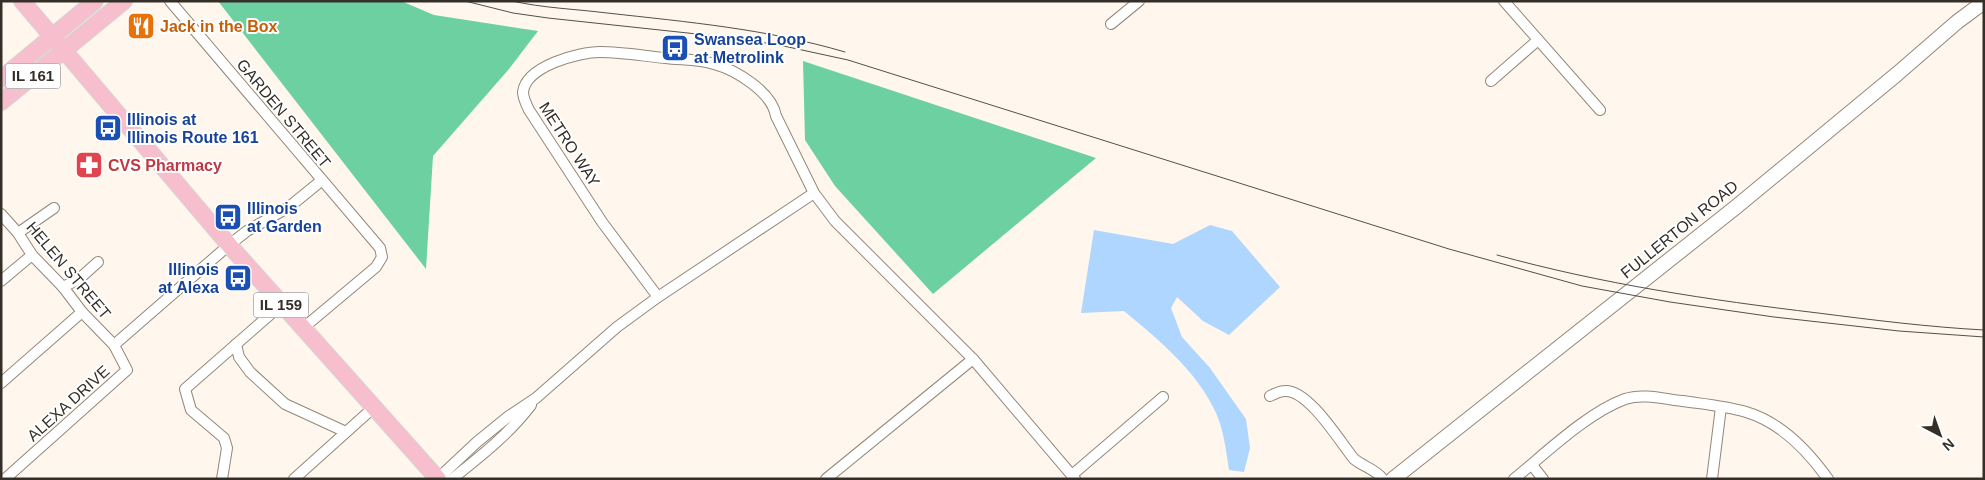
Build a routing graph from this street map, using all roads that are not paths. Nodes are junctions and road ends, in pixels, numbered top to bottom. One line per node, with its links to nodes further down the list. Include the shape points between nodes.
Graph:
1 (22, 1): 9 (main road, IL 159)
2 (95, 1): 9 (main road, IL 161)
3 (124, 1): 11 (main road, IL 161)
4 (170, 1): 16 (street, GARDEN STREET)
5 (1139, 1): 8 (street)
6 (1504, 1): 10 (street)
7 (1984, 2): 52 (street, FULLERTON ROAD, via 1736,207)
8 (1111, 24)
9 (53, 36): 11 (main road, IL 159); 12 (main road, IL 161)
10 (1538, 40): 13 (street); 15 (street)
11 (64, 49): 14 (main road, IL 161); 21 (main road, IL 159)
12 (1, 79)
13 (1491, 81)
14 (1, 102)
15 (1600, 110)
16 (321, 181): 21 (street, GARDEN STREET, via 289,207 247,231); 29 (street, via 380,248 382,257 376,267)
17 (814, 193): 26 (street); 26 (street, METRO WAY, via 772,104 756,86 714,64 600,52 565,58 545,67 526,83 524,99 529,110 602,222); 32 (street, METRO WAY, via 849,236)
18 (54, 208): 20 (street)
19 (1, 214): 20 (street, HELEN STREET)
20 (18, 233): 22 (street, HELEN STREET)
21 (229, 246): 27 (main road, IL 159); 31 (street, ALEXA DRIVE)
22 (32, 255): 24 (street); 25 (street, HELEN STREET)
23 (98, 262): 25 (street, via 79,279)
24 (1, 281)
25 (63, 287): 28 (street, HELEN STREET)
26 (658, 297): 36 (street, via 617,327)
27 (281, 305): 29 (main road, IL 159); 30 (street)
28 (82, 312): 31 (street, HELEN STREET); 33 (street)
29 (302, 329): 38 (main road, IL 159)
30 (236, 344): 39 (street, via 239,357 250,372 285,404); 44 (street, via 185,389 191,410 224,438 227,448)
31 (114, 346): 43 (street, ALEXA DRIVE, via 127,370)
32 (974, 359): 42 (street, METRO WAY); 50 (street)
33 (1, 383)
34 (1163, 396): 42 (street)
35 (1270, 396): 51 (street, via 1286,391 1312,404 1354,459 1372,468)
36 (536, 398): 40 (street, via 519,422); 47 (street, via 477,442 445,472)
37 (1721, 407): 41 (street, via 1649,396 1628,398 1589,419); 55 (street); 56 (street, via 1746,412 1783,431)
38 (373, 408): 39 (street); 46 (main road, IL 159)
39 (346, 432): 45 (street)
40 (471, 464): 48 (street); 49 (street)
41 (1532, 465): 53 (street); 54 (street)
42 (1073, 477)
43 (5, 479)
44 (222, 479)
45 (294, 479)
46 (438, 479)
47 (442, 479)
48 (452, 479)
49 (470, 479)
50 (826, 479)
51 (1383, 479)
52 (1393, 479)
53 (1514, 479)
54 (1543, 479)
55 (1712, 479)
56 (1828, 479)

